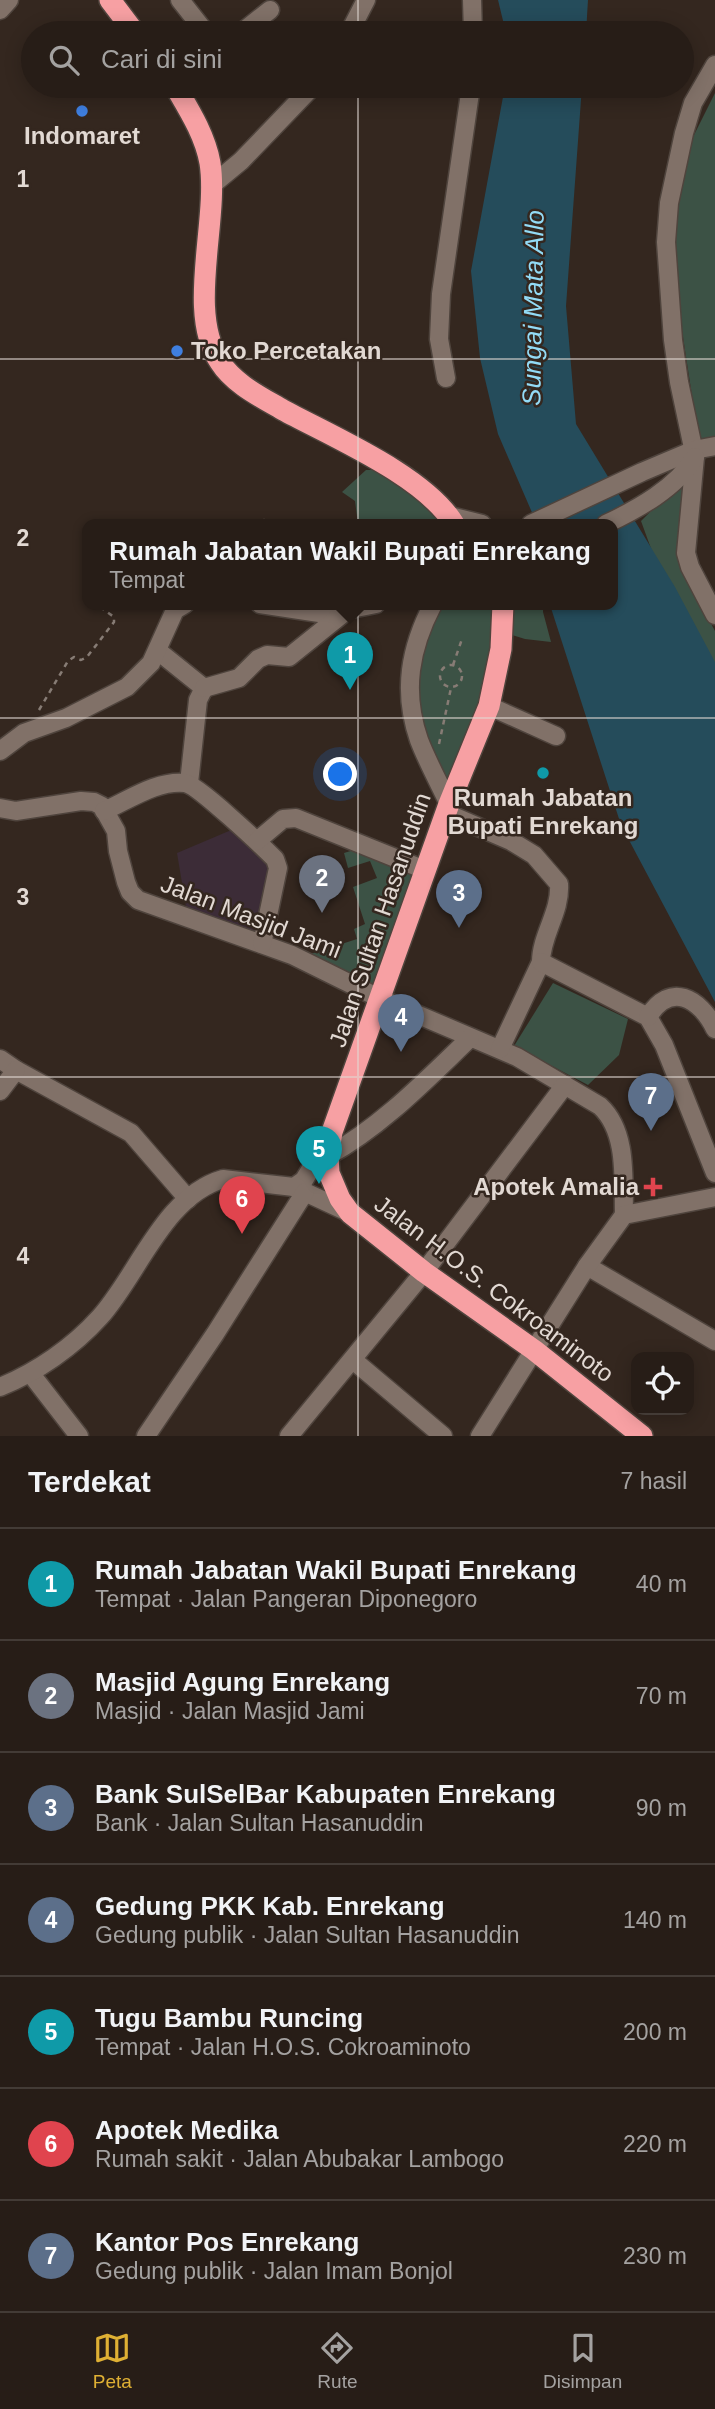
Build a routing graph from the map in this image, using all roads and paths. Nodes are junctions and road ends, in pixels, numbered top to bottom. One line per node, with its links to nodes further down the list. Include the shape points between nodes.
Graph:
1 (9, 0): 6 (street)
2 (110, 0): 8 (highway)
3 (180, 0): 9 (street)
4 (366, 0): 11 (street)
5 (472, 0): 12 (street)
6 (0, 10)
7 (270, 10): 10 (street)
8 (126, 21)
9 (197, 21)
10 (256, 21)
11 (355, 21)
12 (473, 21)
13 (715, 65): 22 (street, via 684,133 666,242 673,340)
14 (182, 98): 17 (highway)
15 (301, 98): 18 (street)
16 (469, 98): 20 (street, via 441,294 439,339)
17 (208, 155): 18 (street); 19 (highway)
18 (235, 167): 19 (street)
19 (212, 185): 23 (highway, via 205,303 213,351 221,364 232,377 270,402 416,483)
20 (446, 379)
21 (715, 446): 22 (street)
22 (695, 454): 24 (street, via 642,472); 25 (street, via 689,467 663,490); 33 (street, via 686,553)
23 (451, 519)
24 (541, 519)
25 (617, 519)
26 (104, 610): 40 (path, via 114,622 87,657 68,661)
27 (175, 610): 35 (street)
28 (300, 610): 32 (street)
29 (353, 610): 32 (street)
30 (430, 610): 43 (street, via 413,647 410,685 419,741)
31 (503, 610): 39 (highway, Jalan Sultan Hasanuddin, via 501,649)
32 (345, 612): 37 (street, via 289,657 267,655 239,678)
33 (715, 615)
34 (462, 639): 36 (path)
35 (158, 650): 37 (street); 40 (street, via 127,687)
36 (453, 665): 38 (path, via 462,673 462,680); 38 (path, via 439,673 439,680)
37 (204, 688): 44 (street, via 198,700)
38 (451, 688): 43 (path, via 437,751)
39 (489, 706): 41 (street); 46 (highway, Jalan Sultan Hasanuddin)
40 (24, 733): 42 (street)
41 (556, 736)
42 (0, 751)
43 (430, 762): 46 (street)
44 (188, 783): 47 (street, via 153,788); 48 (street)
45 (0, 808): 47 (street, via 16,811 81,801 94,802)
46 (447, 808): 49 (highway, Jalan Sultan Hasanuddin); 51 (street, via 534,855 559,884)
47 (104, 811): 50 (street, Jalan Masjid Jami, via 116,831 126,882 138,900)
48 (257, 841): 49 (street, via 283,819 296,818); 50 (street, via 278,868)
49 (425, 870): 52 (highway, Jalan Sultan Hasanuddin)
50 (262, 944): 52 (street, Jalan Masjid Jami)
51 (541, 962): 53 (street); 56 (street)
52 (381, 999): 55 (street, Jalan Masjid Jami); 61 (highway, Jalan Sultan Hasanuddin)
53 (648, 1017): 54 (street, via 663,1000 685,998 695,1002); 63 (street, via 664,1045)
54 (715, 1028)
55 (470, 1038): 56 (street, Jalan Masjid Jami); 62 (street)
56 (500, 1049): 59 (street, Jalan Masjid Jami)
57 (0, 1059): 58 (street)
58 (16, 1070): 60 (street); 66 (street, via 131,1133)
59 (565, 1085): 68 (street, Jalan Masjid Jami, via 600,1106 617,1129); 70 (street)
60 (0, 1091)
61 (332, 1132): 62 (highway, Jalan Sultan Hasanuddin); 64 (street)
62 (328, 1165): 67 (highway, Jalan H.O.S. Cokroaminoto)
63 (715, 1174)
64 (299, 1189): 66 (street, via 223,1179); 67 (street); 77 (street, via 215,1334)
65 (715, 1197): 68 (street)
66 (188, 1199): 74 (street, via 158,1233 100,1316)
67 (350, 1213): 70 (highway, Jalan H.O.S. Cokroaminoto)
68 (624, 1215): 69 (street)
69 (587, 1266): 71 (street); 72 (street)
70 (424, 1272): 72 (highway, Jalan H.O.S. Cokroaminoto); 73 (street)
71 (715, 1341)
72 (534, 1350): 80 (street); 81 (highway, Jalan H.O.S. Cokroaminoto)
73 (353, 1360): 78 (street); 79 (street)
74 (31, 1374): 75 (street); 76 (street)
75 (0, 1387)
76 (79, 1436)
77 (146, 1436)
78 (289, 1436)
79 (443, 1436)
80 (480, 1436)
81 (642, 1436)

